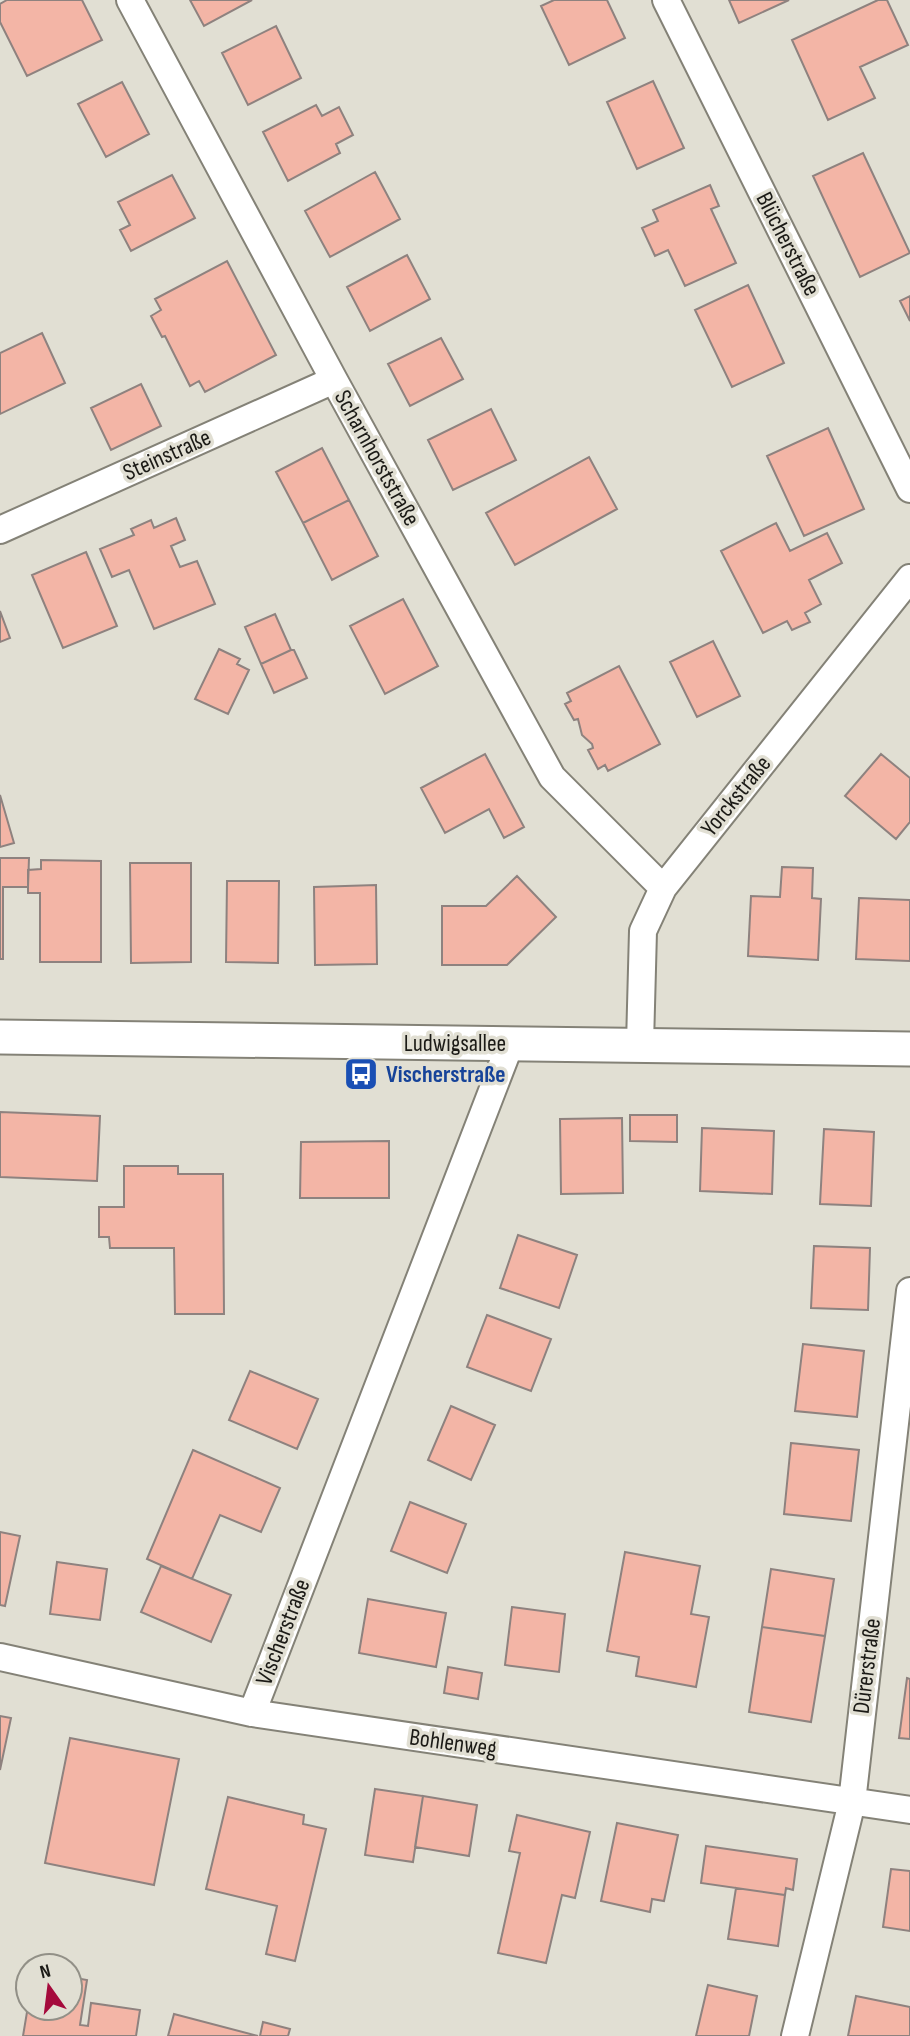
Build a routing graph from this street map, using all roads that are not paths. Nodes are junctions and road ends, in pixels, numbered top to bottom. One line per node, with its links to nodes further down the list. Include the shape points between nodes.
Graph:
1 (130, 0): 3 (street, Scharnhorststraße)
2 (666, 0): 4 (street, Blücherstraße)
3 (334, 380): 5 (street, Steinstraße); 7 (street, Scharnhorststraße, via 552,777)
4 (910, 489)
5 (0, 530)
6 (910, 578): 7 (street, Yorckstraße)
7 (663, 888): 10 (street, Yorckstraße, via 643,931)
8 (0, 1037): 9 (street, Ludwigsallee)
9 (511, 1042): 10 (street, Ludwigsallee); 14 (street, Vischerstraße)
10 (640, 1044): 11 (street, Ludwigsallee)
11 (910, 1049)
12 (910, 1291): 15 (street, Dürerstraße)
13 (0, 1657): 14 (street, Bohlenweg)
14 (252, 1713): 15 (street, Bohlenweg)
15 (852, 1802): 16 (street, Bohlenweg); 17 (street, Dürerstraße)
16 (910, 1810)
17 (795, 2036)

